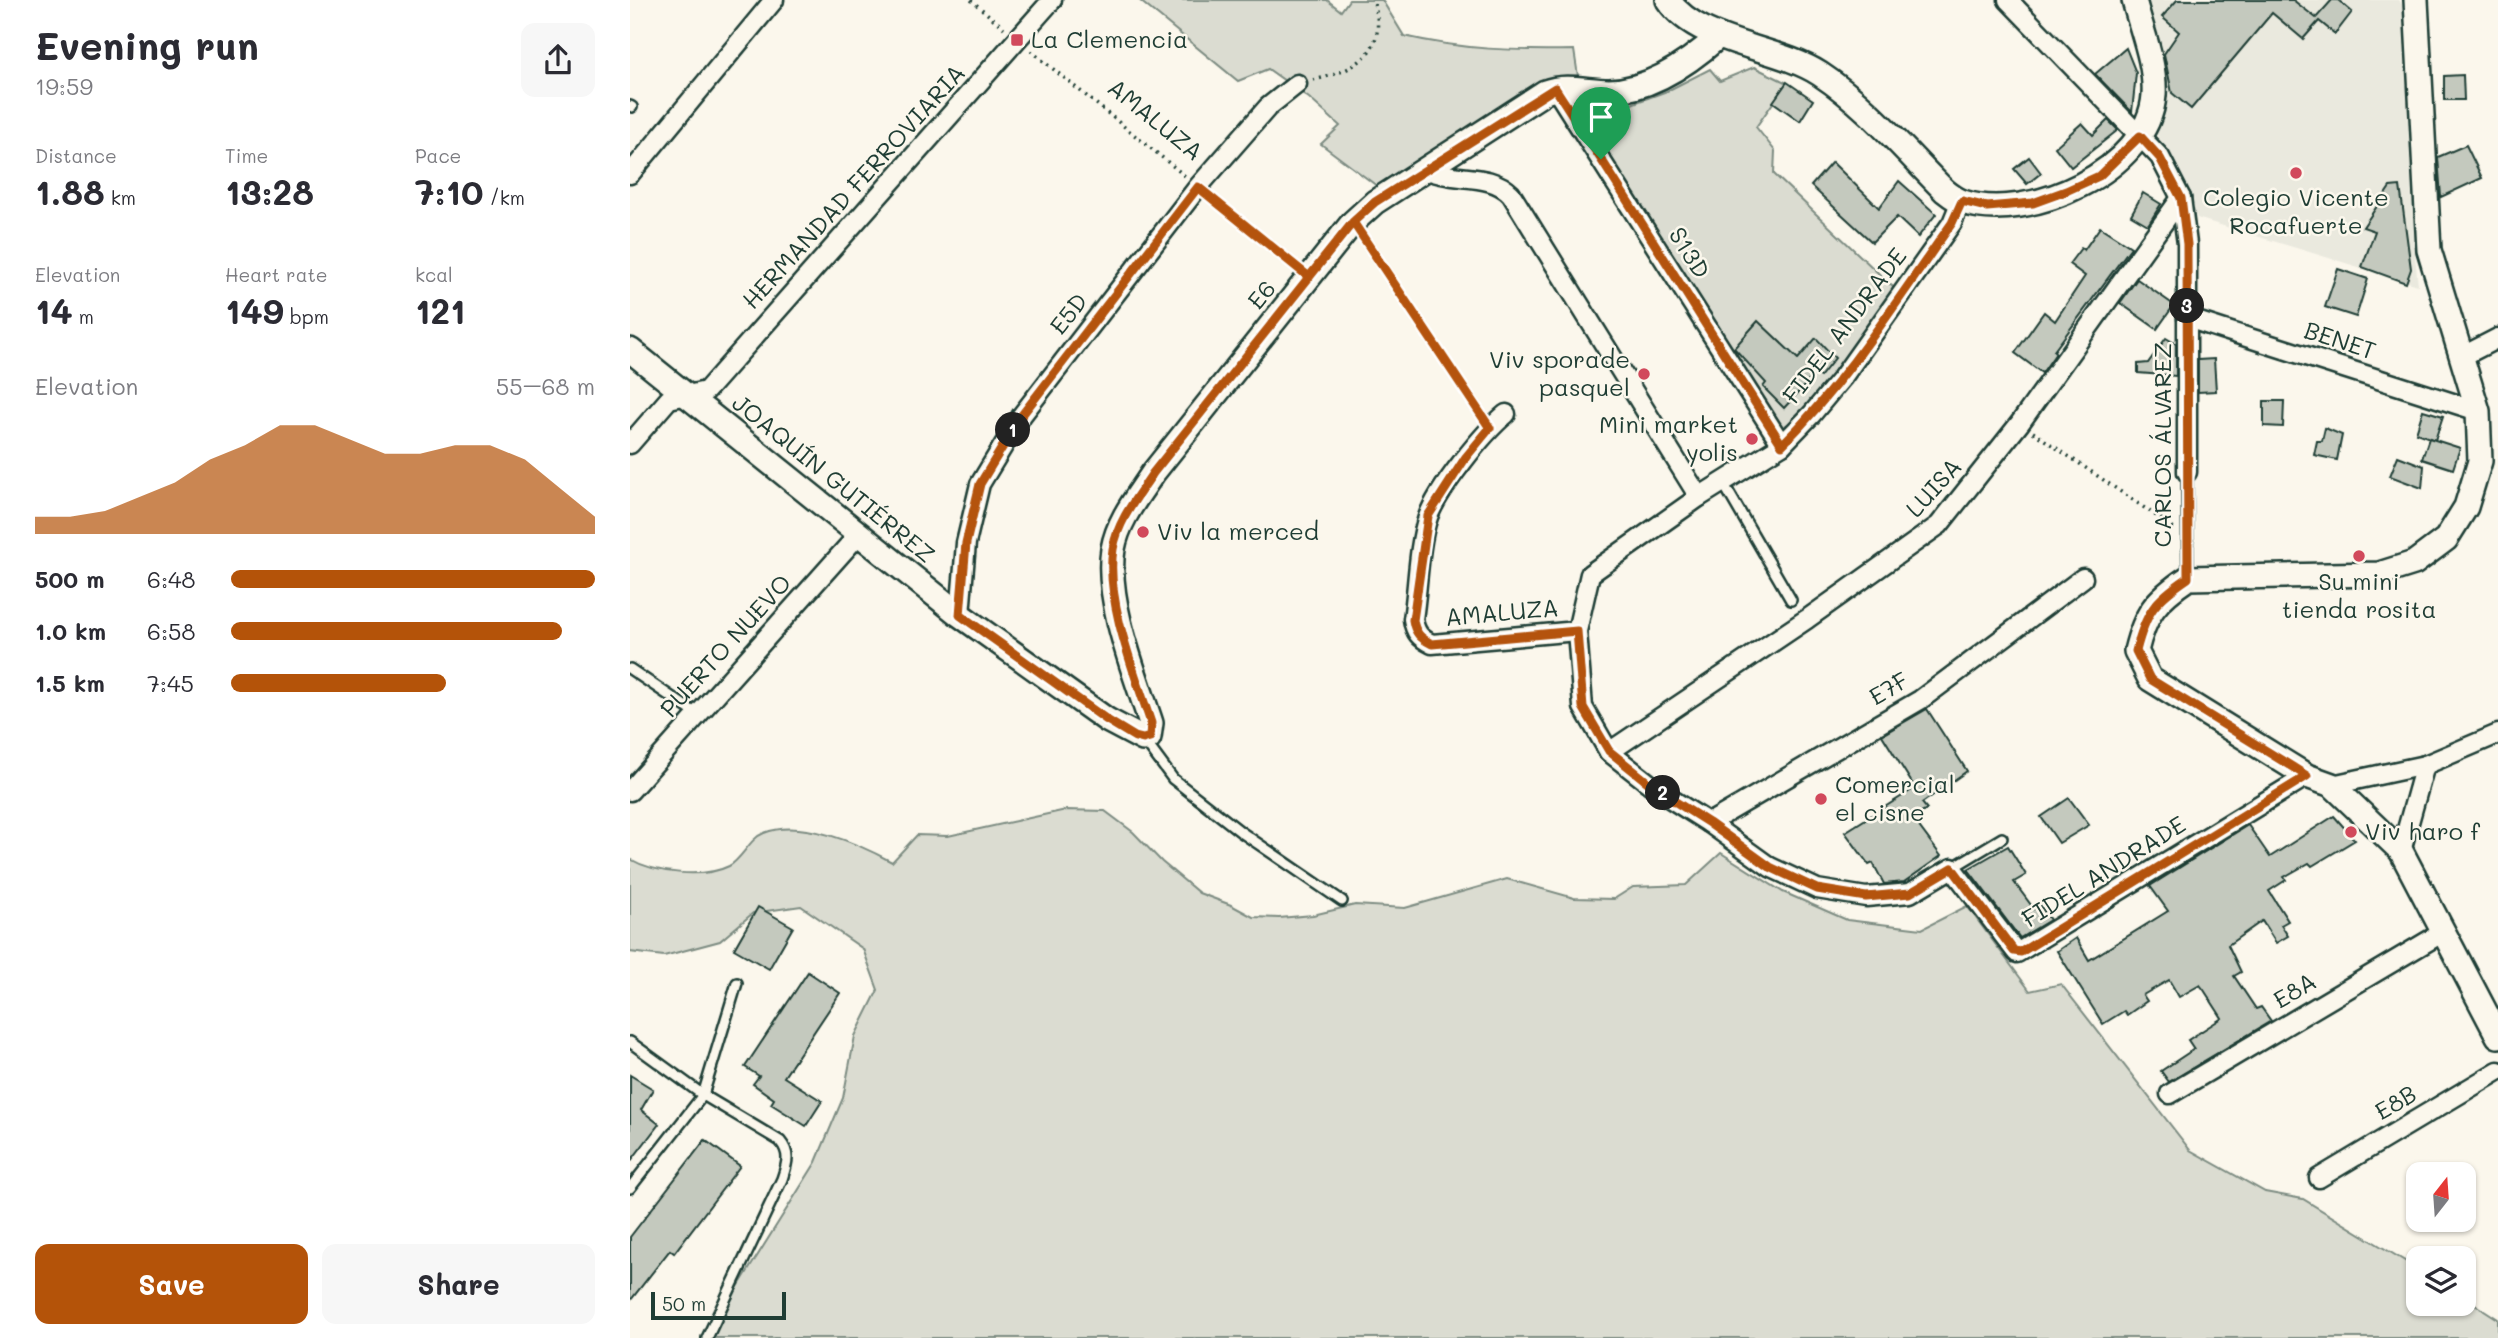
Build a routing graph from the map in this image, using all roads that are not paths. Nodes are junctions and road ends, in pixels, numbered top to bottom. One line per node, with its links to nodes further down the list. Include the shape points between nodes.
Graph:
1 (774, 0): 12 (street)
2 (1052, 0): 19 (street, HERMANDAD FERROVIARIA, via 706,391)
3 (1668, 0): 7 (street, via 1675,11)
4 (2008, 0): 10 (street, CARLOS ÁLVAREZ)
5 (2134, 0): 10 (street, via 2154,95)
6 (2420, 2): 18 (street, via 2429,250)
7 (1718, 36): 9 (street, via 1695,57 1653,80 1612,91); 14 (street, via 1817,72 1848,96 1945,191)
8 (1297, 83): 31 (street, E5D, via 1268,107 1198,187 1022,415 980,484 966,543)
9 (1555, 88): 11 (street, E6); 23 (street, S13D)
10 (2140, 136): 13 (street, CARLOS ÁLVAREZ, via 2160,158); 14 (street, via 2099,176 2066,191 2033,203 1987,207)
11 (1428, 170): 26 (street, via 1494,182 1511,194); 36 (street, E6, via 1375,202 1353,222 1153,473 1124,517 1113,548 1112,579 1124,639 1151,723 1150,737)
12 (630, 174)
13 (2181, 198): 15 (street, CARLOS ÁLVAREZ, via 2187,244); 37 (street, LUISA, via 2020,423 1931,532)
14 (1962, 201): 23 (street, FIDEL ANDRADE, via 1952,223 1842,377)
15 (2187, 318): 20 (street, BENET); 24 (street, CARLOS ÁLVAREZ)
16 (2498, 338): 18 (street)
17 (630, 350): 19 (street, JOAQUÍN GUTIÉRREZ)
18 (2461, 357): 20 (street)
19 (687, 396): 22 (street, HERMANDAD FERROVIARIA, via 669,399); 27 (street, JOAQUÍN GUTIÉRREZ)
20 (2478, 411): 29 (street, via 2480,461 2466,507 2446,538 2414,563 2379,574)
21 (1506, 414): 32 (street, AMALUZA, via 1490,428 1439,498 1426,524 1415,629 1432,644)
22 (630, 444)
23 (1782, 445): 25 (street, FIDEL ANDRADE)
24 (2188, 472): 29 (lane, CARLOS ÁLVAREZ)
25 (1722, 481): 26 (street, FIDEL ANDRADE); 30 (lane)
26 (1699, 497): 32 (street, FIDEL ANDRADE, via 1594,569)
27 (859, 534): 31 (street, JOAQUÍN GUTIÉRREZ); 34 (street, PUERTO NUEVO)
28 (2083, 578): 42 (street, E7F, via 1920,700)
29 (2188, 578): 39 (street, via 2161,596 2143,623 2136,651 2150,679)
30 (1791, 600)
31 (960, 615): 36 (street, JOAQUÍN GUTIÉRREZ, via 1107,720)
32 (1577, 631): 37 (street, FIDEL ANDRADE, via 1583,707)
33 (630, 669): 34 (lane)
34 (698, 716): 41 (street, PUERTO NUEVO)
35 (2498, 734): 38 (street)
36 (1143, 739): 46 (lane, via 1173,779)
37 (1609, 751): 42 (street, FIDEL ANDRADE)
38 (2425, 765): 40 (street); 44 (street)
39 (2307, 776): 40 (street); 45 (street, FIDEL ANDRADE, via 2021,952 2014,951)
40 (2333, 785): 44 (street)
41 (630, 792)
42 (1709, 823): 45 (street, FIDEL ANDRADE, via 1770,867 1817,889 1866,897 1910,893)
43 (2002, 838): 45 (lane)
44 (2401, 851): 47 (street)
45 (1952, 868)
46 (1342, 901)
47 (2445, 931): 49 (street); 52 (street, E8A)
48 (737, 983): 53 (lane)
49 (2498, 1036)
50 (630, 1042): 53 (lane)
51 (2498, 1070): 54 (street, E8B)
52 (2170, 1094)
53 (703, 1095): 55 (lane); 56 (lane, via 780,1141 788,1160)
54 (2319, 1178)
55 (630, 1188)
56 (707, 1338)

